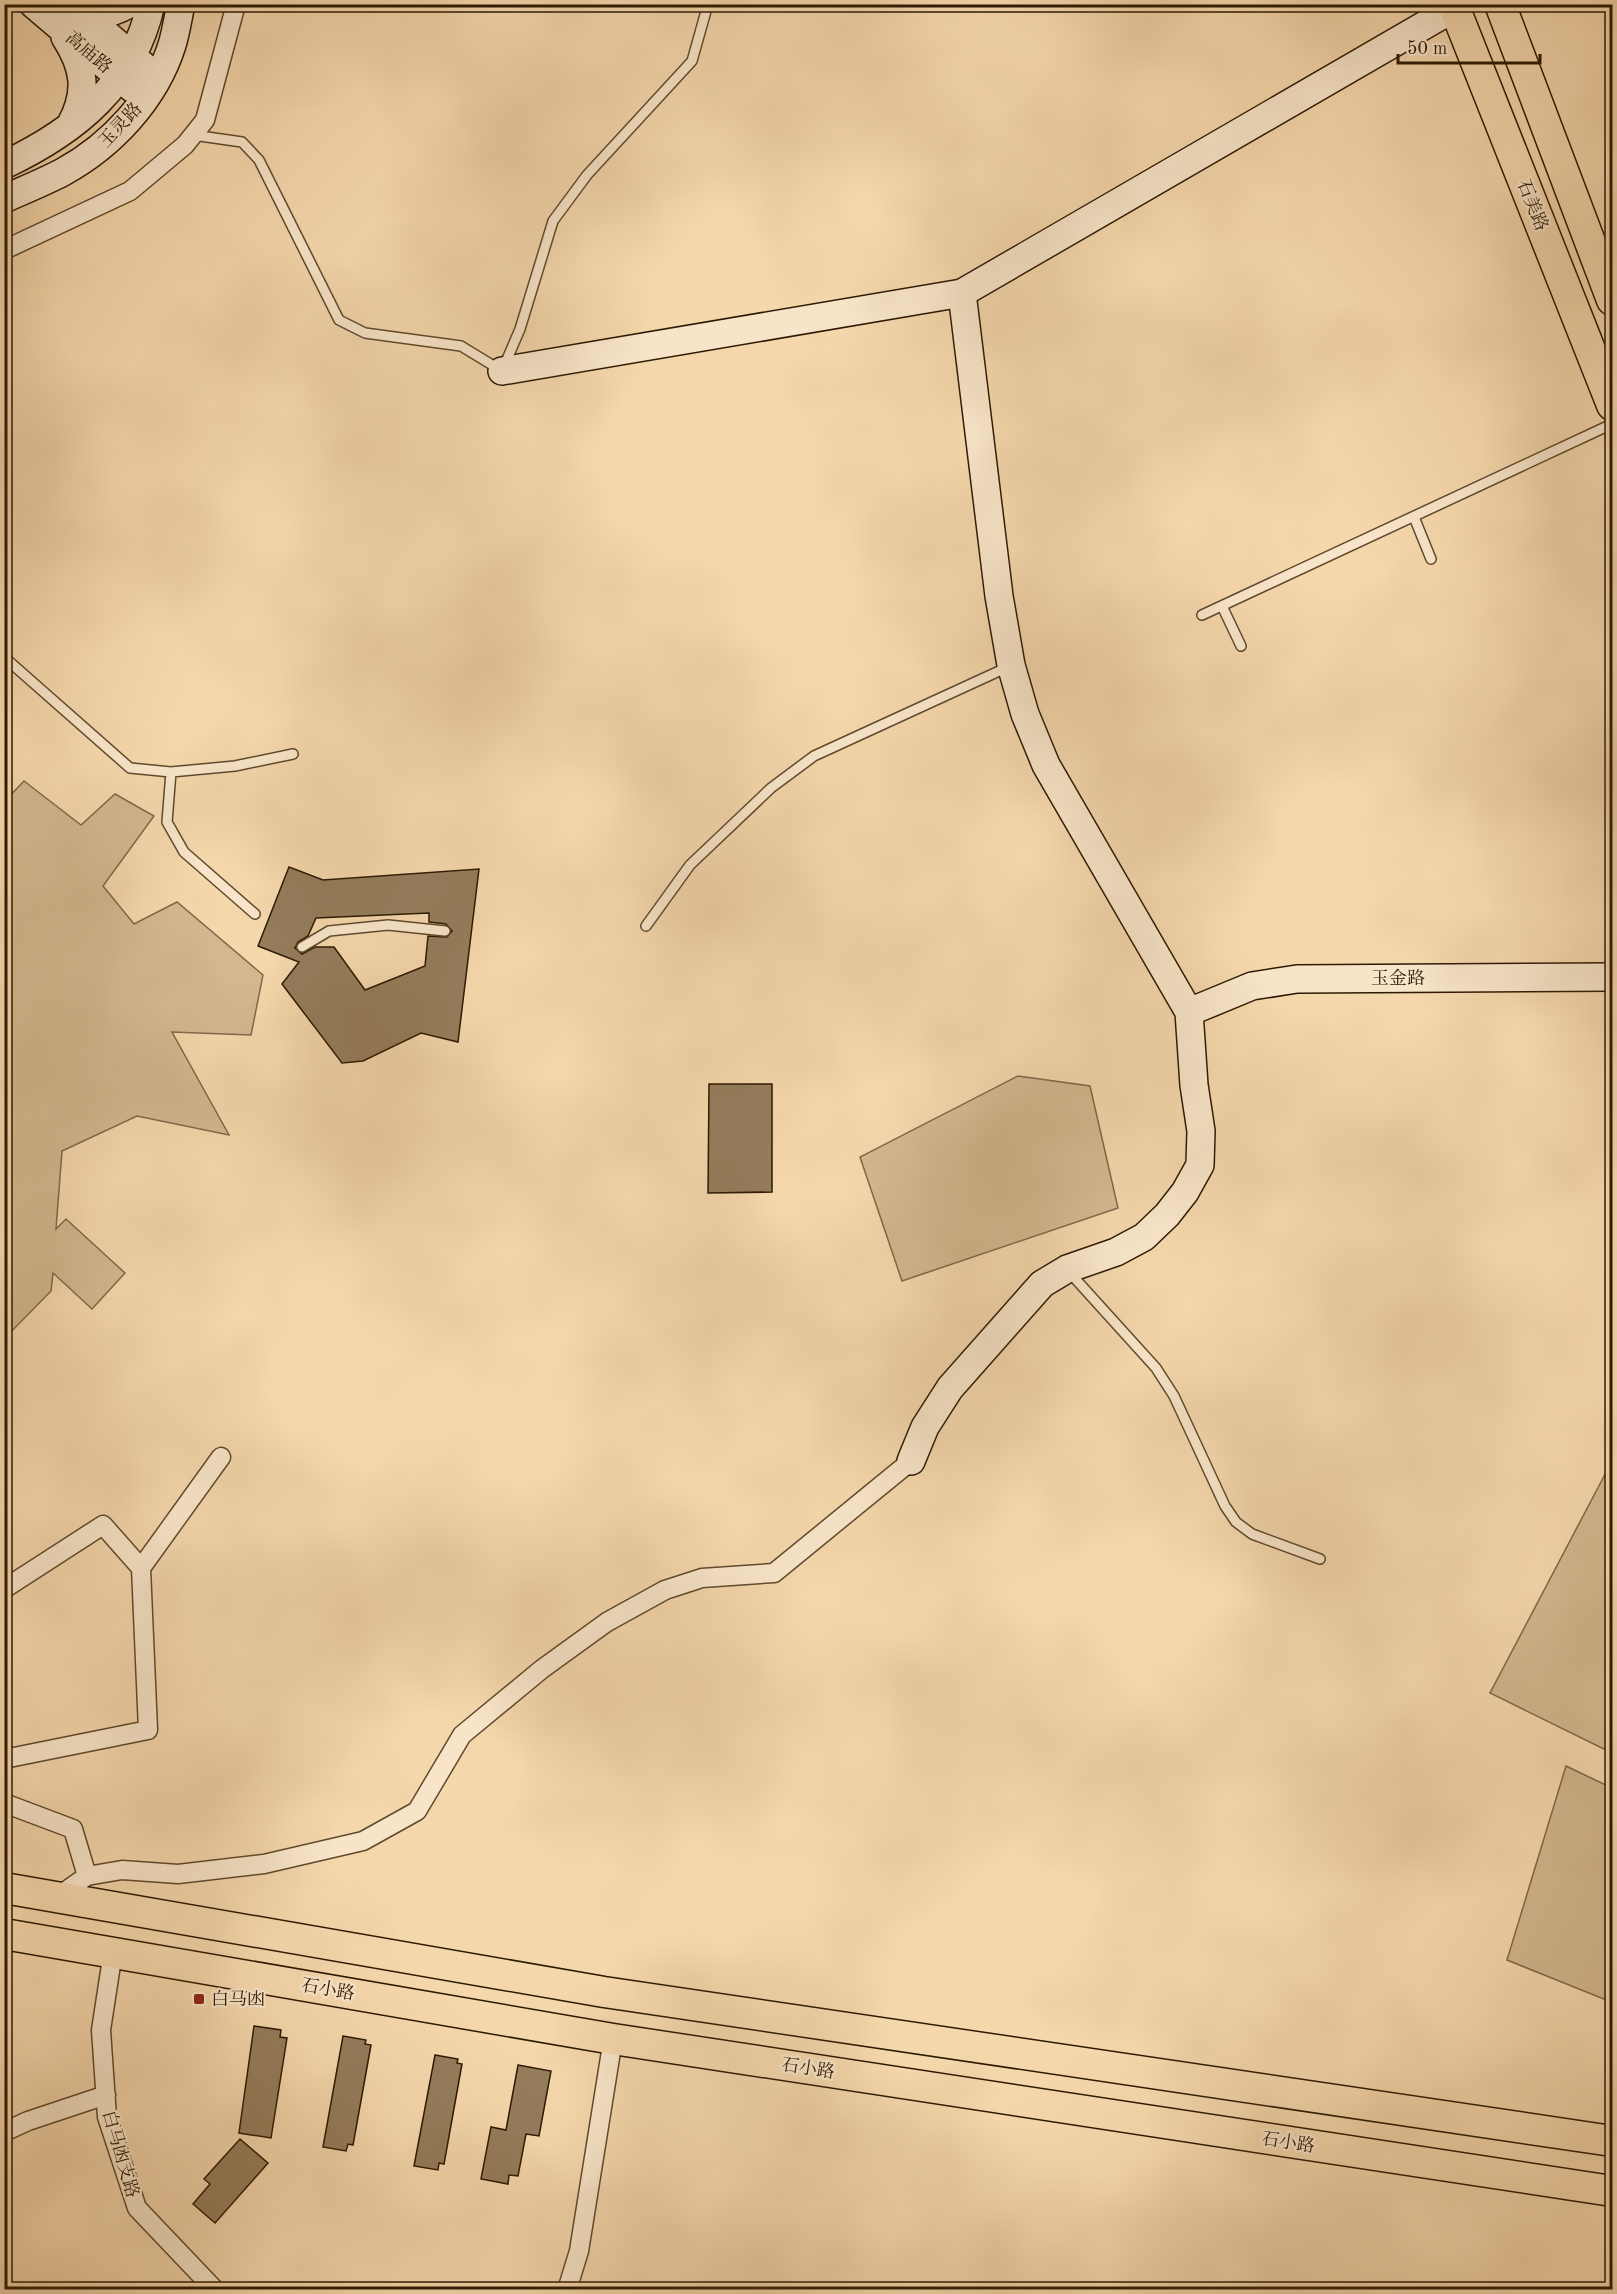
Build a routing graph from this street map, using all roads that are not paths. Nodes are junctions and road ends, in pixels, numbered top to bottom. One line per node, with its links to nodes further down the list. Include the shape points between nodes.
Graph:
1 (33, 4): 9 (street, 高庙路)
2 (129, 4): 9 (street, via 111,13)
3 (151, 4): 10 (street, 玉灵路, via 146,28)
4 (181, 4): 11 (street, 玉灵路, via 171,45)
5 (236, 4): 13 (street, via 205,120)
6 (708, 4): 19 (lane, via 692,61 587,175 553,221 520,328)
7 (1500, 4): 18 (main road)
8 (1456, 6): 17 (street); 20 (main road, 石美路)
9 (68, 12): 10 (street, 高庙路); 12 (street, via 83,88 80,107)
10 (127, 68): 11 (street, 高庙路); 12 (street, 玉灵路, via 99,102)
11 (152, 88): 15 (street, 玉灵路, via 95,152 63,172)
12 (70, 127): 14 (street, 玉灵路)
13 (193, 135): 16 (street, via 130,191); 19 (lane, via 242,142 259,160 339,321 365,333 461,346)
14 (4, 165)
15 (4, 199)
16 (4, 250)
17 (962, 292): 19 (street); 28 (street)
18 (1612, 300)
19 (502, 371)
20 (1612, 405)
21 (1612, 424): 22 (lane)
22 (1414, 517): 23 (lane); 24 (lane)
23 (1431, 559)
24 (1222, 606): 25 (lane); 26 (lane)
25 (1202, 615)
26 (1241, 646)
27 (4, 657): 30 (lane, via 130,768)
28 (1011, 665): 32 (lane, via 814,756 771,788 690,865); 36 (street, via 1046,765)
29 (293, 754): 30 (lane, via 235,766)
30 (171, 772): 31 (lane, via 167,822 184,852)
31 (255, 914)
32 (646, 926)
33 (445, 931): 34 (lane, via 388,925 329,931)
34 (302, 947)
35 (1612, 976): 36 (street, 玉金路, via 1297,979 1252,986)
36 (1189, 1012): 37 (street, via 1201,1131 1200,1165 1185,1192 1144,1237 1116,1252)
37 (1067, 1269): 39 (street, via 1042,1284 950,1388 925,1427); 40 (lane, via 1156,1368 1174,1396 1236,1522 1252,1534)
38 (221, 1456): 41 (street)
39 (911, 1461): 45 (street, via 774,1573 702,1578 665,1590 607,1622 462,1735 417,1811 363,1841 264,1864 177,1874 122,1870)
40 (1320, 1559)
41 (141, 1568): 42 (street, via 103,1525); 43 (street, via 148,1730)
42 (4, 1589)
43 (4, 1759)
44 (4, 1803): 45 (street, via 73,1829)
45 (87, 1876): 47 (street)
46 (4, 1888): 47 (main road)
47 (57, 1898): 53 (main road, via 604,1992)
48 (4, 1934): 49 (main road, 石小路)
49 (113, 1952): 50 (main road, 石小路); 51 (street, 白马凼支路, via 101,2030)
50 (613, 2039): 54 (main road, 石小路); 56 (street, via 579,2251)
51 (106, 2096): 52 (street); 55 (street, 白马凼支路, via 107,2117 137,2208)
52 (4, 2132)
53 (1612, 2141)
54 (1612, 2191)
55 (215, 2289)
56 (567, 2289)

